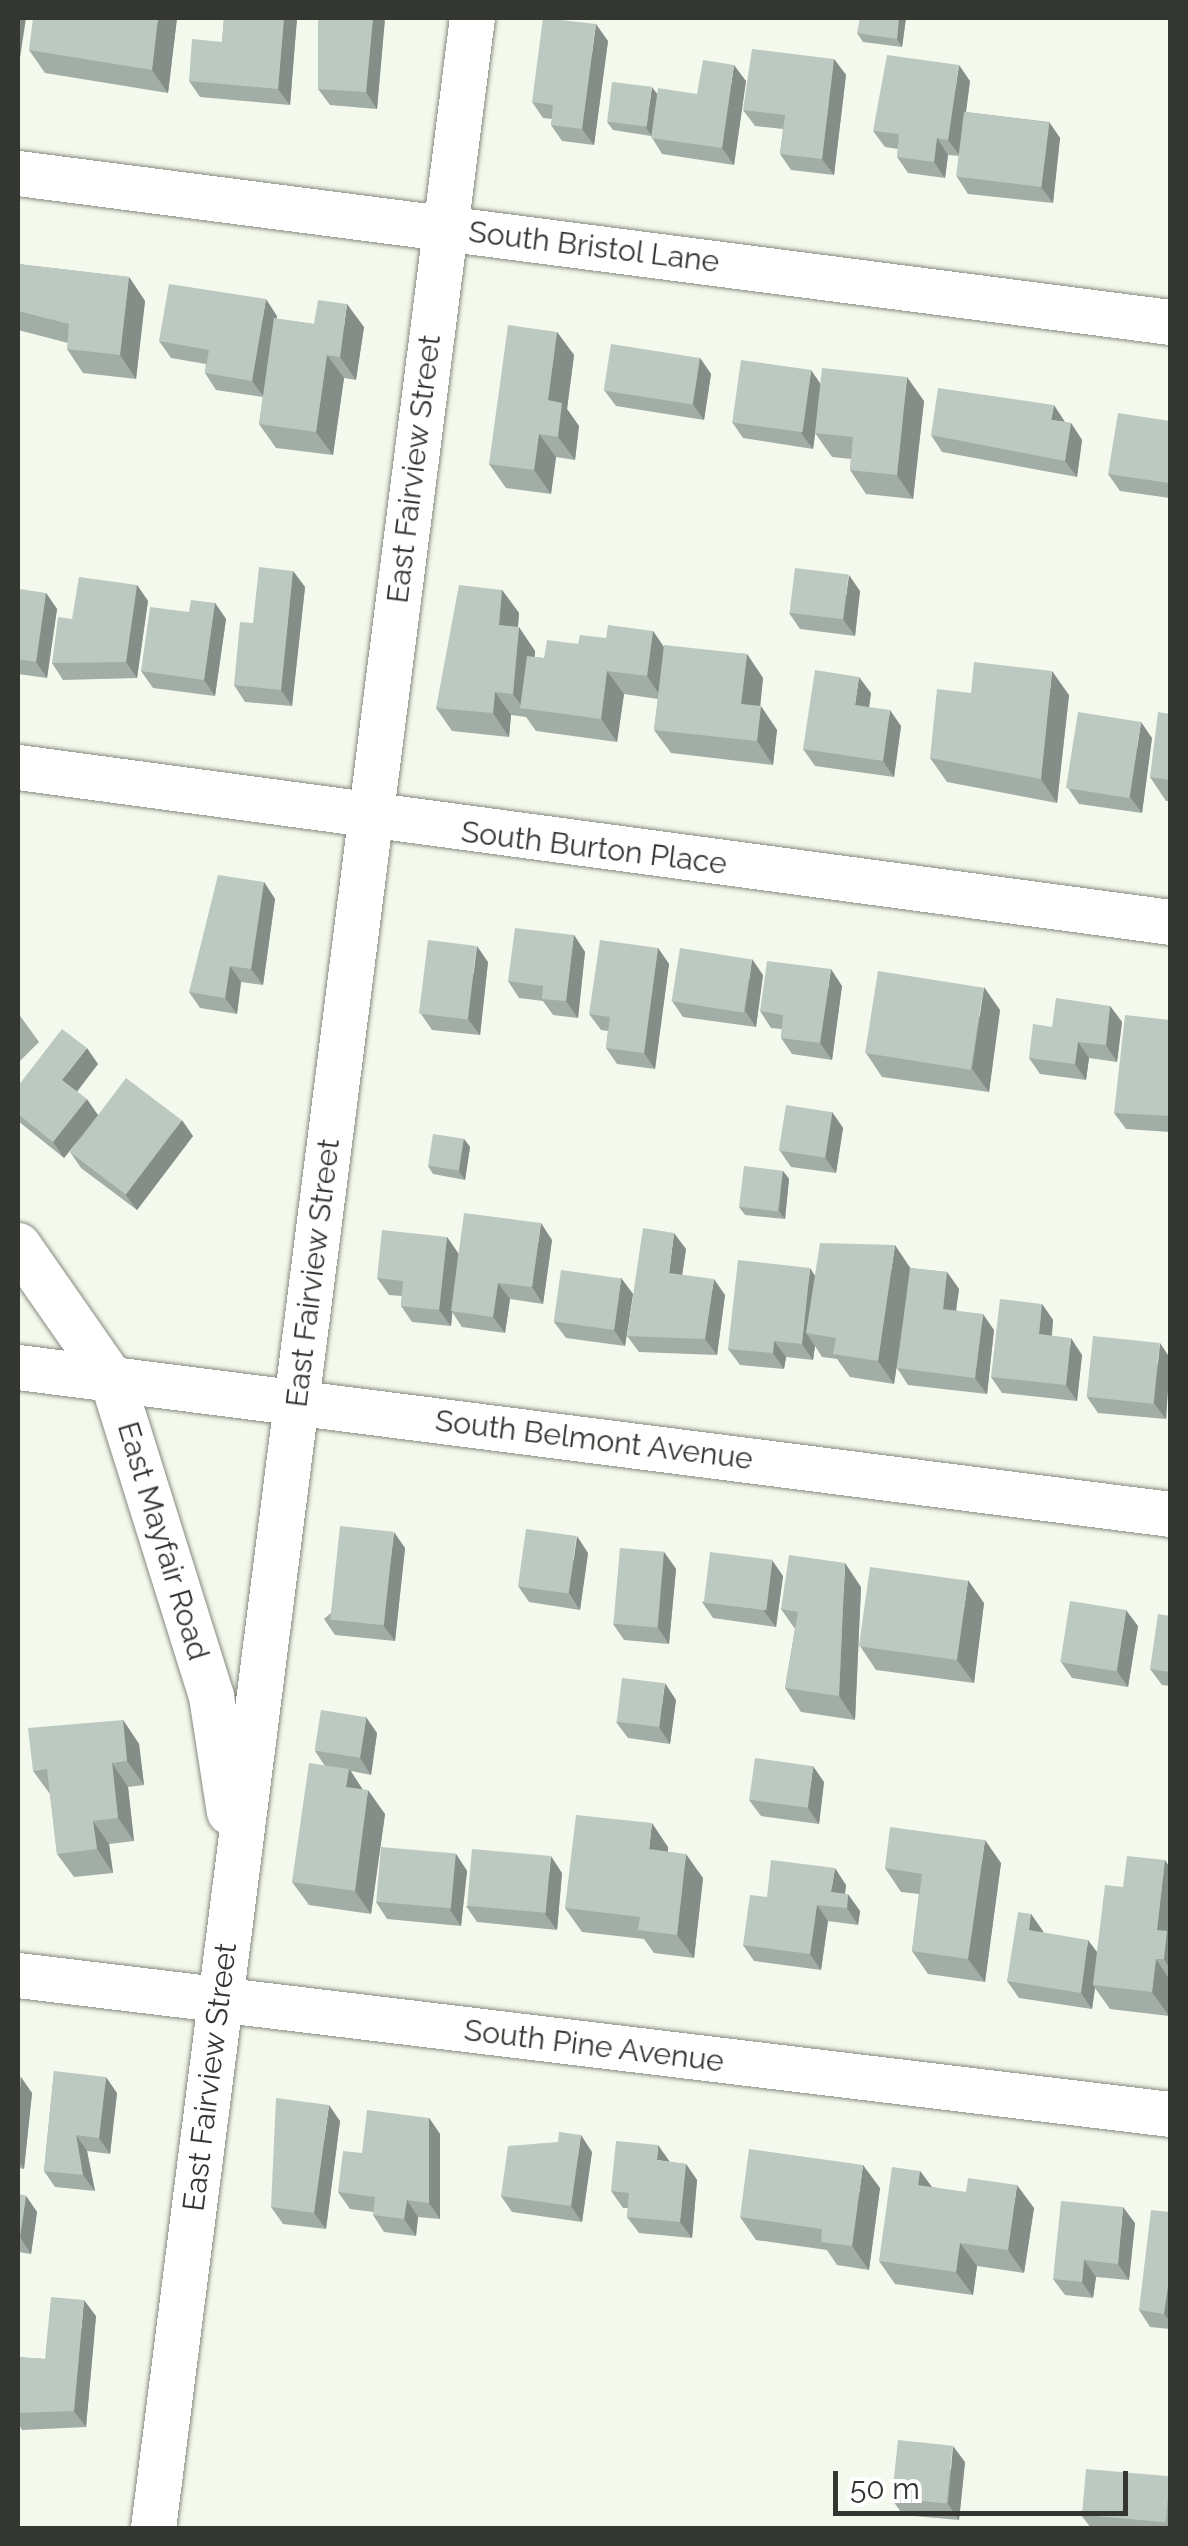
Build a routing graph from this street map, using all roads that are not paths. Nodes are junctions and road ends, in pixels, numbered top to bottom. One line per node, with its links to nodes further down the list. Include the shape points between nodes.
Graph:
1 (472, 18): 3 (street, East Fairview Street)
2 (18, 173): 3 (street, South Bristol Lane)
3 (445, 227): 4 (street, South Bristol Lane); 6 (street, East Fairview Street)
4 (1170, 322)
5 (18, 767): 6 (street, South Burton Place)
6 (370, 819): 7 (street, South Burton Place); 11 (street, East Fairview Street)
7 (1170, 922)
8 (18, 1246): 10 (street, East Mayfair Road)
9 (18, 1368): 10 (street, South Belmont Avenue)
10 (112, 1380): 11 (street, South Belmont Avenue); 13 (street, East Mayfair Road, via 211,1696)
11 (296, 1402): 12 (street, South Belmont Avenue); 13 (street, East Fairview Street)
12 (1170, 1514)
13 (238, 1864): 15 (street, East Fairview Street)
14 (18, 1974): 15 (street, South Pine Avenue)
15 (220, 2002): 16 (street, South Pine Avenue); 17 (street, East Fairview Street)
16 (1170, 2114)
17 (153, 2528)

